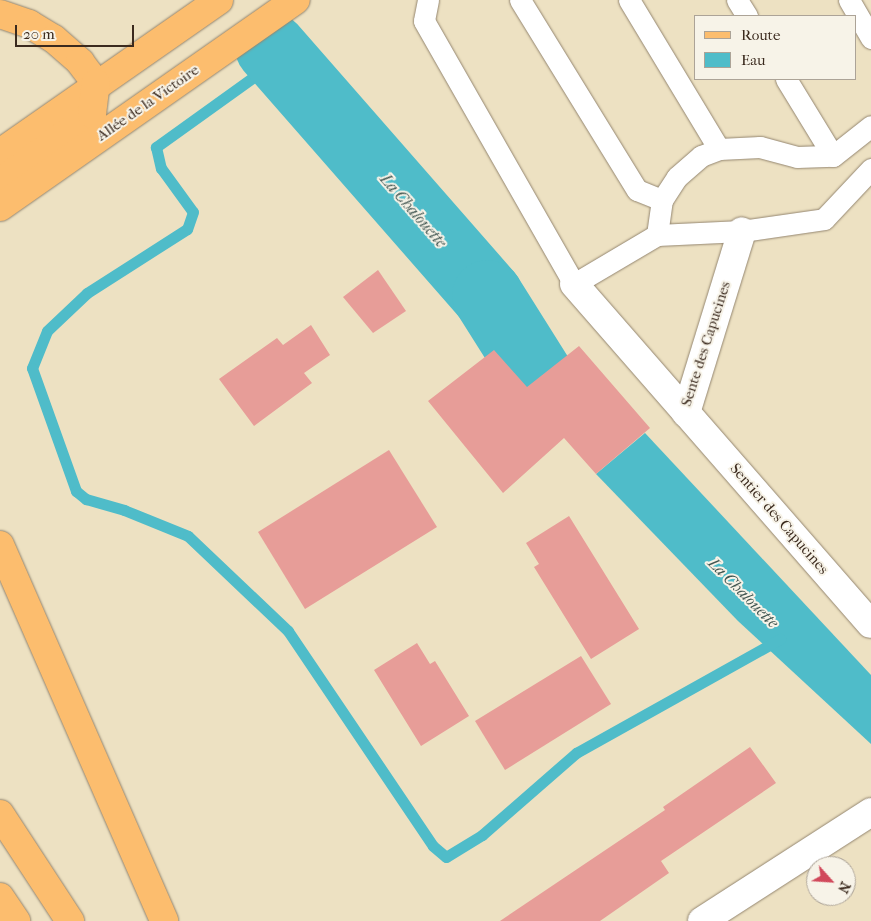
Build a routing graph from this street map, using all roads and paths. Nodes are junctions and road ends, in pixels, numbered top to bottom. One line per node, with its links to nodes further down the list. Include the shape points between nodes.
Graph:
1 (219, 0): 12 (main road)
2 (296, 0): 20 (main road, Allée de la Victoire)
3 (428, 0): 23 (lane, via 424,21)
4 (520, 0): 19 (lane, via 637,190)
5 (629, 0): 14 (lane)
6 (737, 0): 9 (lane)
7 (849, 0): 10 (lane)
8 (0, 14): 12 (main road, via 29,24 54,39 80,62)
9 (746, 15)
10 (871, 38)
11 (787, 80): 16 (lane)
12 (96, 83): 15 (main road); 18 (main road, Allée de la Victoire, via 92,114 7,177)
13 (871, 126): 16 (lane)
14 (719, 149): 16 (lane, via 760,147 797,157); 19 (lane, via 701,156 677,177)
15 (0, 153)
16 (833, 156)
17 (871, 169): 21 (lane, via 824,219)
18 (0, 189)
19 (662, 200): 22 (lane)
20 (0, 207)
21 (742, 231): 22 (lane); 24 (street, Sente des Capucines)
22 (657, 235): 23 (lane)
23 (574, 284): 24 (street, Sente des Capucines)
24 (686, 414): 26 (street, Sentier des Capucines)
25 (0, 545): 32 (main road)
26 (871, 624)
27 (871, 812): 33 (street)
28 (0, 814): 31 (main road)
29 (0, 897): 30 (main road)
30 (16, 921)
31 (70, 921)
32 (164, 921)
33 (702, 921)

